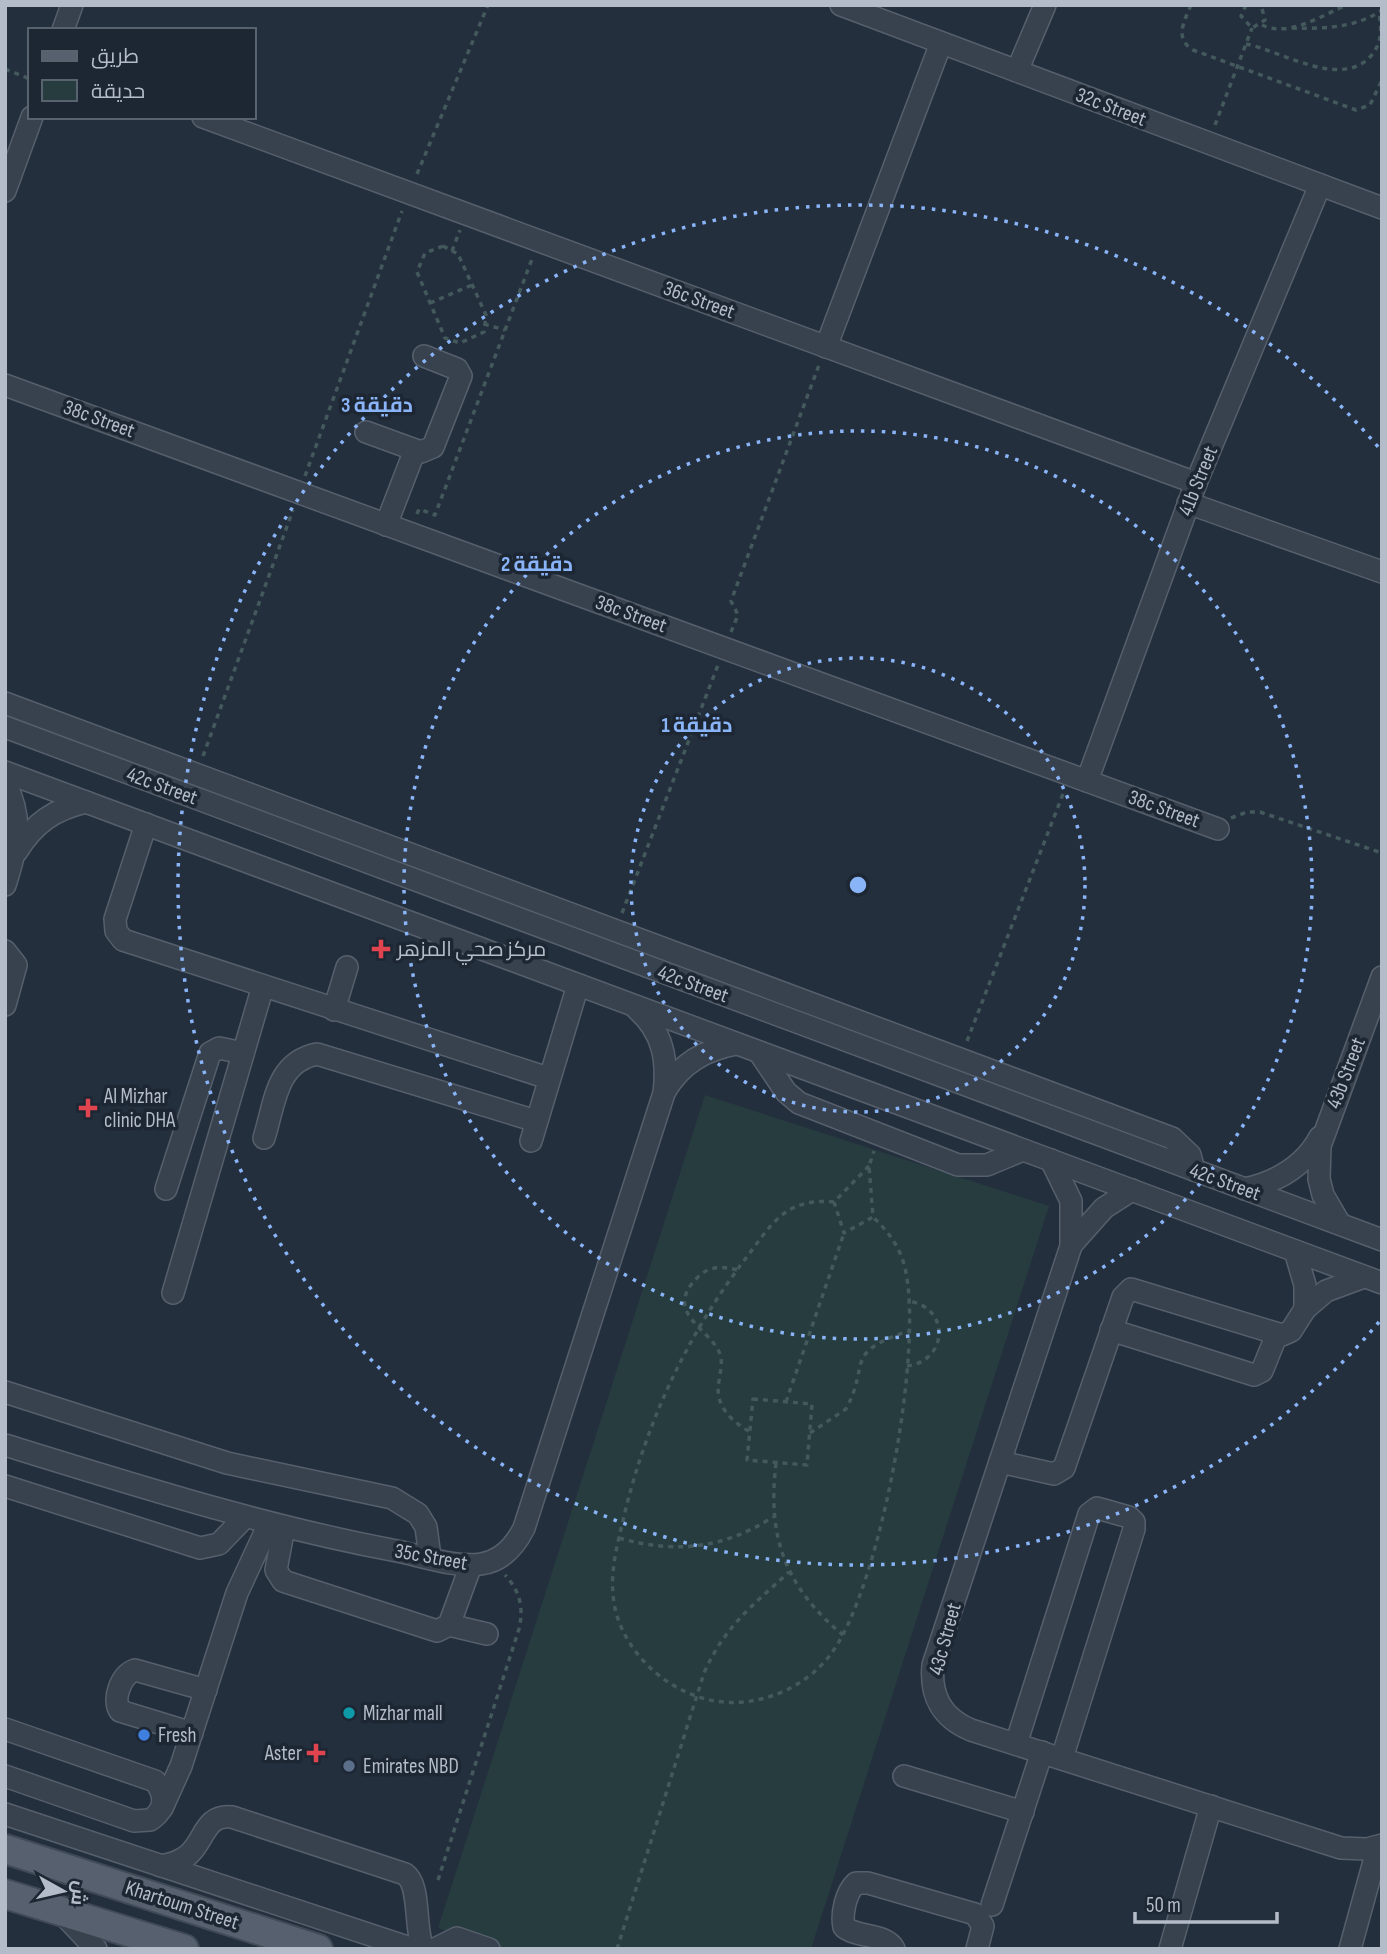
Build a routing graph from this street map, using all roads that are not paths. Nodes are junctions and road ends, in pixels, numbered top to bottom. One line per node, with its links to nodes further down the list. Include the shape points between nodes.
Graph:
1 (72, 5): 4 (street)
2 (841, 5): 5 (street, 32c Street)
3 (1045, 5): 6 (street)
4 (64, 28)
5 (941, 43): 6 (street, 32c Street); 12 (street)
6 (1017, 71): 9 (street, 32c Street)
7 (31, 119): 10 (street)
8 (208, 119): 12 (street, 36c Street)
9 (1321, 186): 11 (street, 32c Street); 17 (street, 41b Street)
10 (5, 191)
11 (1382, 208)
12 (826, 347): 17 (street, 36c Street)
13 (424, 356): 16 (street, via 457,369 461,376 436,442 427,450)
14 (5, 385): 18 (street, 38c Street)
15 (366, 432): 16 (street)
16 (415, 450): 18 (street)
17 (1192, 493): 19 (street, 36c Street); 23 (street, 41b Street)
18 (386, 525): 23 (street, 38c Street)
19 (1382, 572)
20 (5, 703): 47 (street, via 1172,1138 1190,1155)
21 (5, 727): 47 (street, 42c Street)
22 (5, 772): 25 (street, 42c Street)
23 (1087, 781): 27 (street, 38c Street)
24 (5, 783): 28 (street, via 18,815)
25 (86, 802): 26 (street, 42c Street); 28 (street, via 38,824)
26 (146, 824): 33 (street, 42c Street); 34 (street, via 114,925 123,940)
27 (1218, 829)
28 (16, 852): 29 (street)
29 (5, 885)
30 (5, 951): 35 (street, via 16,965)
31 (347, 967): 37 (street)
32 (1382, 977): 43 (street, 43b Street)
33 (578, 985): 36 (street, 42c Street); 41 (street)
34 (263, 986): 37 (street); 40 (street)
35 (5, 1005)
36 (634, 1006): 38 (street, 42c Street); 42 (street, 35c Street, via 651,1023 662,1045)
37 (334, 1010): 41 (street)
38 (736, 1044): 39 (street, 42c Street); 42 (street, 35c Street, via 709,1051 686,1065)
39 (759, 1052): 45 (street, 42c Street); 45 (street, via 799,1103 958,1165 987,1165)
40 (243, 1053): 48 (street, via 219,1048 210,1053); 56 (street)
41 (548, 1078): 44 (street, via 534,1131 317,1054 298,1060 283,1075)
42 (664, 1093): 68 (street, 35c Street, via 524,1528 511,1549)
43 (1325, 1129): 49 (street, 43b Street, via 1292,1169); 51 (street, 43b Street, via 1319,1179)
44 (264, 1138)
45 (1023, 1150): 46 (street, 42c Street)
46 (1051, 1160): 50 (street, 42c Street); 53 (street, 43c Street, via 1071,1201)
47 (1194, 1170): 49 (street, 42c Street)
48 (166, 1189)
49 (1245, 1189): 51 (street, 42c Street)
50 (1132, 1190): 53 (street, 43c Street, via 1104,1208); 54 (street, 42c Street)
51 (1340, 1224): 52 (street, 42c Street)
52 (1381, 1240)
53 (1071, 1245): 63 (street, 43c Street)
54 (1295, 1251): 55 (street, 42c Street); 57 (street, via 1306,1285)
55 (1373, 1280): 57 (street, via 1326,1291)
56 (173, 1293)
57 (1305, 1309): 59 (street, via 1291,1331)
58 (1111, 1330): 59 (street, via 1254,1375 1262,1371); 59 (street, via 1123,1297 1137,1288); 63 (street, via 1064,1468 1054,1474)
59 (1277, 1334)
60 (14, 1395): 61 (street); 67 (street, via 227,1463 392,1498 422,1520)
61 (5, 1412)
62 (5, 1445): 65 (street, 35c Street)
63 (1000, 1462): 74 (street, 43c Street, via 932,1677 937,1700 951,1718 971,1730)
64 (5, 1486): 65 (street, via 200,1548 219,1544)
65 (245, 1517): 66 (street, 35c Street)
66 (276, 1525): 67 (street, 35c Street); 69 (street, via 276,1570 283,1581 432,1630); 71 (street, via 237,1593)
67 (430, 1558): 68 (street, 35c Street)
68 (481, 1563): 69 (street)
69 (449, 1625): 70 (street)
70 (487, 1634)
71 (206, 1690): 73 (street); 73 (street, via 135,1670 124,1677 116,1700 120,1711)
72 (5, 1729): 79 (street, via 155,1781 164,1798)
73 (192, 1733): 79 (street)
74 (1016, 1744): 75 (street, 43c Street); 75 (street, via 1089,1514 1097,1508 1129,1517 1134,1529)
75 (1052, 1755): 78 (street, 43c Street); 80 (street)
76 (5, 1776): 82 (street)
77 (904, 1776): 80 (street)
78 (1211, 1807): 83 (street, 43c Street, via 1341,1848); 99 (street)
79 (162, 1808): 82 (street, via 158,1816 142,1822)
80 (1023, 1812): 88 (street)
81 (5, 1814): 85 (street)
82 (110, 1814): 85 (street)
83 (1380, 1846): 100 (street)
84 (5, 1849): 92 (main road, Khartoum Street)
85 (123, 1852): 86 (street)
86 (161, 1866): 93 (street); 94 (street, via 189,1855 210,1823 232,1817 405,1874 414,1884)
87 (5, 1894): 89 (main road, Khartoum Street)
88 (992, 1905)
89 (55, 1908): 90 (street); 91 (main road, Khartoum Street)
90 (96, 1949)
91 (184, 1949)
92 (318, 1949)
93 (414, 1949)
94 (423, 1949)
95 (435, 1949): 96 (street, via 457,1938)
96 (489, 1949)
97 (894, 1949): 98 (street, via 888,1941 844,1927 849,1892 856,1883 975,1914 983,1926)
98 (977, 1949)
99 (1170, 1949)
100 (1350, 1949)

